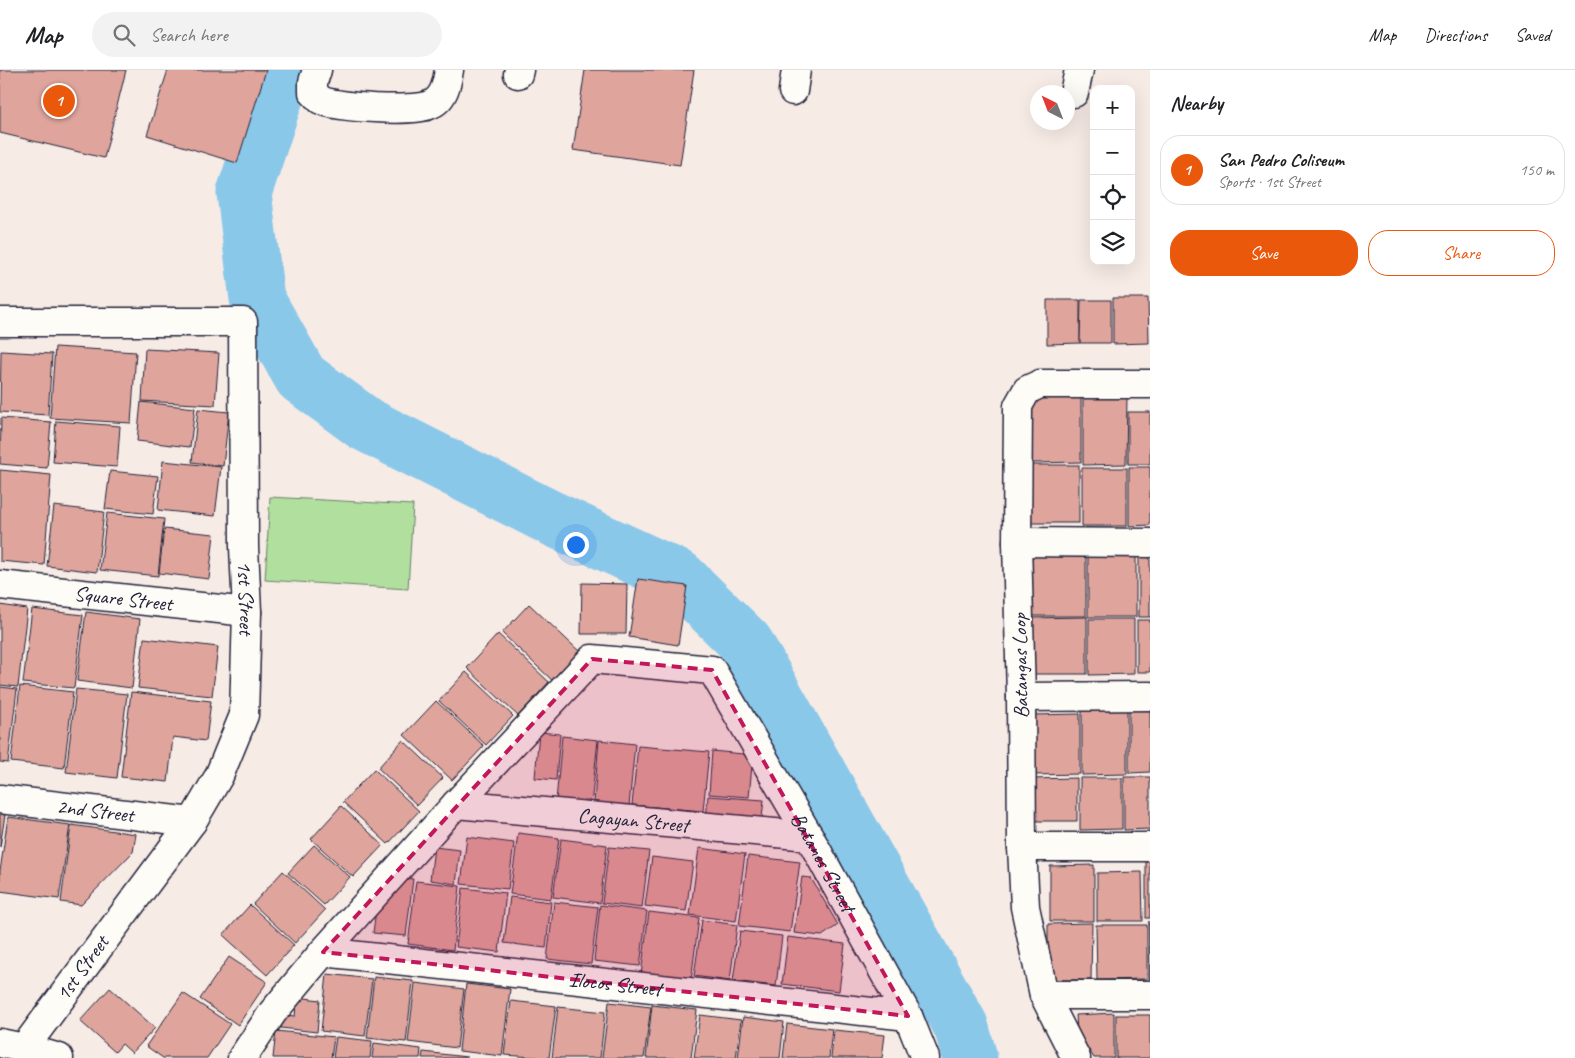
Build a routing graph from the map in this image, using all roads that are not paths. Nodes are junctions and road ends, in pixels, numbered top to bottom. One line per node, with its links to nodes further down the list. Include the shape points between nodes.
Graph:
1 (316, 70): 2 (street, via 313,92 321,100 358,107 410,109 430,105 442,96)
2 (449, 70)
3 (0, 322): 8 (street, 1st Street, via 243,322)
4 (1150, 384): 5 (street, Batangas Loop, via 1040,384 1027,390 1018,406)
5 (1017, 542): 6 (street); 10 (street, Batangas Loop)
6 (1150, 543)
7 (0, 585): 8 (street, Square Street)
8 (247, 612): 13 (street, 1st Street, via 244,715 219,776)
9 (1150, 696): 10 (street)
10 (1021, 697): 15 (street, Batangas Loop)
11 (0, 799): 13 (street, 2nd Street)
12 (456, 804): 14 (street, Cagayan Street); 14 (street, Batanes Street, via 592,659 712,670); 17 (street)
13 (192, 822): 21 (street, 1st Street)
14 (809, 836): 20 (street, Batanes Street)
15 (1022, 847): 16 (street); 19 (street, Batangas Loop, via 1025,907)
16 (1150, 847)
17 (323, 952): 20 (street, Ilocos Street); 23 (street, via 273,1012)
18 (1150, 994): 19 (street)
19 (1044, 995): 25 (street, Batangas Loop)
20 (908, 1016): 24 (street, Batanes Street)
21 (12, 1046): 22 (street)
22 (59, 1058)
23 (242, 1058)
24 (925, 1058)
25 (1076, 1058)

